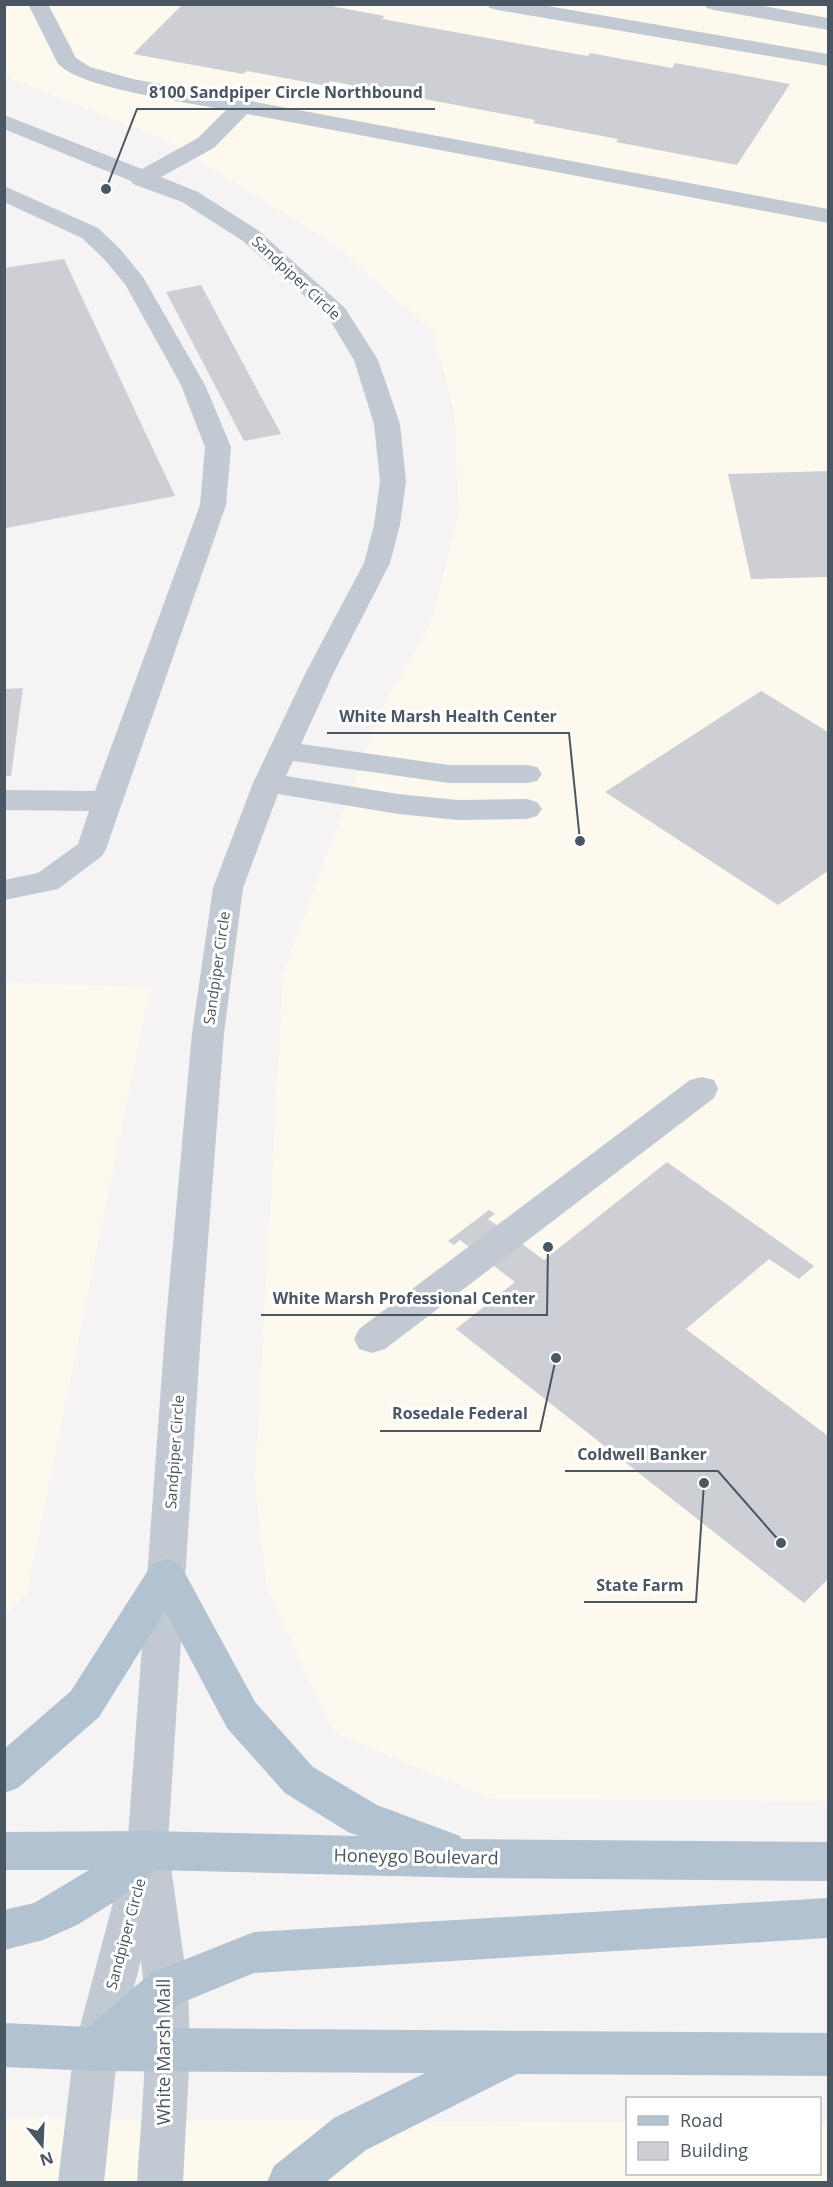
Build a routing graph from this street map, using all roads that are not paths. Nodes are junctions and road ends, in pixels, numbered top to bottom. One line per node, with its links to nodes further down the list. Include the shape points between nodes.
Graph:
1 (38, 4): 6 (street, via 67,62 82,71 129,85)
2 (497, 4): 5 (street)
3 (714, 4): 4 (street)
4 (828, 24)
5 (828, 60)
6 (242, 106): 8 (street, via 207,143); 10 (street)
7 (4, 120): 8 (street, Sandpiper Circle)
8 (141, 179): 11 (street, Sandpiper Circle, via 190,197 251,236 338,313 366,360 387,424 393,481 377,563 320,672)
9 (4, 193): 15 (street, via 90,233 112,254 135,282 187,374 218,447 213,505)
10 (828, 216)
11 (285, 751): 12 (street, via 449,774); 13 (street, Sandpiper Circle)
12 (527, 774)
13 (268, 783): 16 (street, via 398,804 458,810); 20 (street, Sandpiper Circle, via 228,888 208,1033)
14 (4, 800): 15 (street)
15 (107, 801): 17 (street, via 92,849 47,882)
16 (527, 809)
17 (4, 890)
18 (702, 1089): 19 (street)
19 (372, 1339)
20 (166, 1576): 21 (main road, via 85,1704); 22 (street, Sandpiper Circle); 24 (main road, via 241,1715 299,1780 363,1819)
21 (4, 1775)
22 (148, 1850): 23 (main road, Honeygo Boulevard); 24 (main road, Honeygo Boulevard); 27 (main road, via 86,1898 22,1928); 28 (street, White Marsh Mall); 30 (street, Sandpiper Circle)
23 (4, 1851)
24 (469, 1859): 25 (main road, Honeygo Boulevard)
25 (828, 1862)
26 (828, 1918): 28 (main road, via 254,1953)
27 (4, 1930)
28 (166, 1988): 30 (main road); 31 (street, White Marsh Mall)
29 (4, 2045): 30 (main road)
30 (96, 2049): 31 (main road); 34 (street)
31 (168, 2049): 32 (main road); 35 (street, White Marsh Mall)
32 (514, 2052): 33 (main road); 36 (main road, via 350,2134)
33 (828, 2054)
34 (81, 2182)
35 (160, 2182)
36 (290, 2182)

